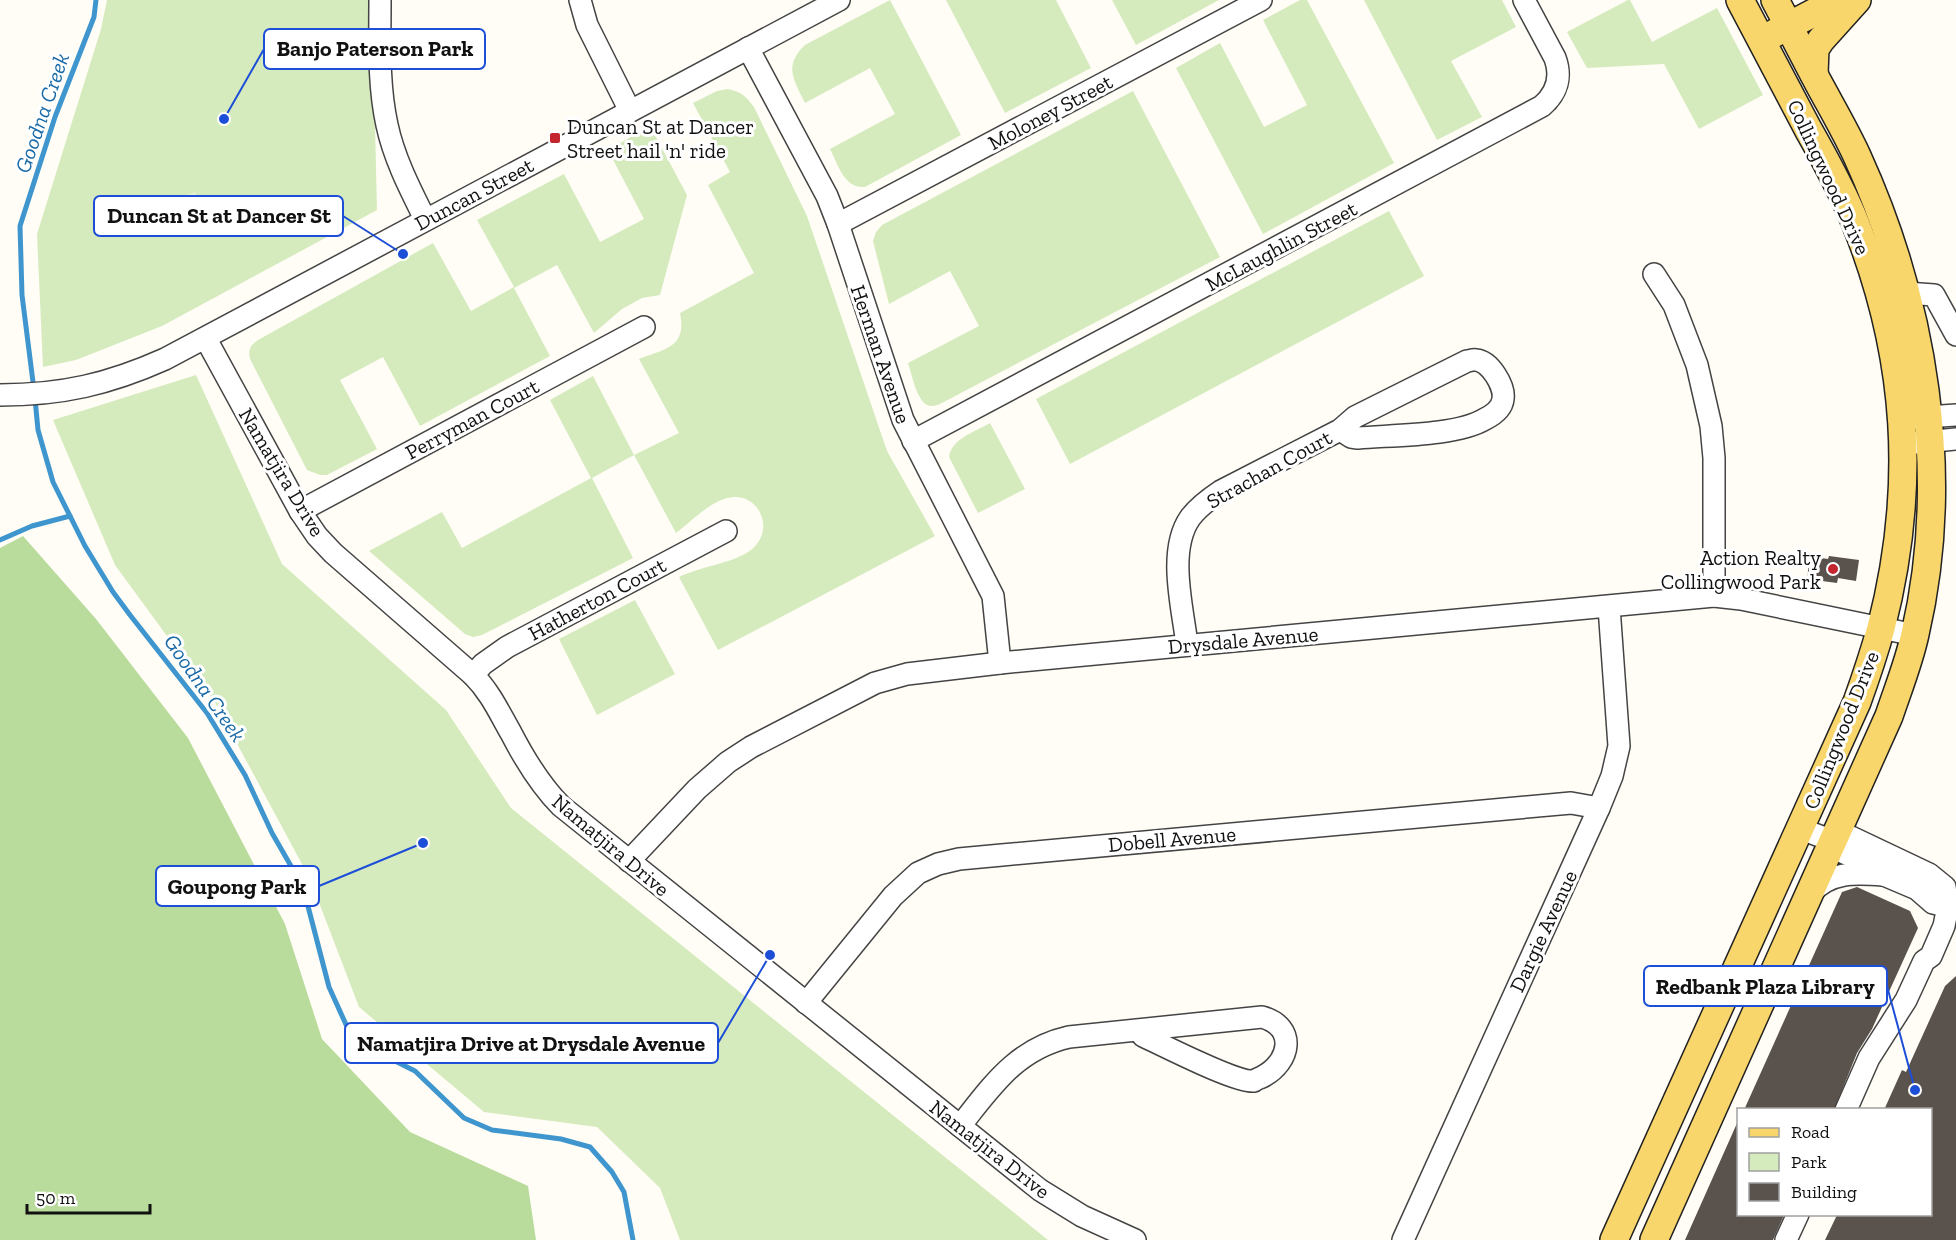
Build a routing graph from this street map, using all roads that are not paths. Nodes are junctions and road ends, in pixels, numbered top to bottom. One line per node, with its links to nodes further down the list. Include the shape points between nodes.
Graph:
1 (380, 0): 15 (street, via 380,72 387,125 395,154)
2 (580, 0): 14 (street, via 587,25)
3 (839, 0): 12 (street, Duncan Street)
4 (1261, 0): 16 (street, Moloney Street)
5 (1524, 0): 26 (street, McLaughlin Street, via 1558,67 1557,87 1542,106)
6 (1740, 0): 11 (main road, Collingwood Drive)
7 (1774, 0): 10 (main road, Collingwood Drive)
8 (1838, 0): 10 (main road)
9 (1857, 0): 13 (main road, via 1815,49)
10 (1789, 26): 11 (main road); 13 (main road, Collingwood Drive)
11 (1761, 40): 25 (main road, Collingwood Drive, via 1861,237)
12 (748, 48): 14 (street, Duncan Street); 16 (street, Herman Avenue)
13 (1814, 75): 18 (main road, Collingwood Drive, via 1857,155)
14 (630, 111): 15 (street, Duncan Street)
15 (425, 219): 21 (street, Duncan Street)
16 (838, 224): 26 (street, Herman Avenue, via 894,399)
17 (1654, 274): 29 (street, via 1674,305 1697,365 1711,426)
18 (1906, 294): 20 (street, via 1934,295); 25 (main road, Collingwood Drive, via 1917,350)
19 (644, 327): 27 (street, Perryman Court)
20 (1956, 335)
21 (206, 339): 22 (street, Duncan Street, via 98,384 54,393); 27 (street, Namatjira Drive)
22 (0, 395)
23 (1956, 415): 25 (street)
24 (1340, 430): 24 (street, Strachan Court, via 1354,417 1467,361 1477,360 1491,368 1503,394 1495,413 1469,427 1358,438); 33 (street, Strachan Court, via 1221,491 1189,519 1182,532 1178,565)
25 (1924, 432): 31 (main road, Collingwood Drive, via 1903,485 1897,549); 32 (main road, Collingwood Drive, via 1932,490 1930,535)
26 (913, 441): 34 (street, Herman Avenue, via 993,596)
27 (300, 511): 35 (street, Namatjira Drive, via 333,553)
28 (726, 531): 35 (street, Hatherton Court, via 507,647)
29 (1714, 596): 30 (street, Drysdale Avenue); 31 (street, Drysdale Avenue)
30 (1609, 607): 33 (street, Drysdale Avenue); 36 (street, Dargie Avenue, via 1619,746)
31 (1881, 628): 32 (street, Drysdale Avenue); 37 (main road, Collingwood Drive, via 1857,702)
32 (1915, 634): 38 (main road, Collingwood Drive, via 1889,716)
33 (1187, 645): 34 (street, Drysdale Avenue)
34 (1000, 663): 39 (street, Drysdale Avenue, via 907,674 875,683 759,743 728,762 697,789)
35 (473, 675): 39 (street, Namatjira Drive, via 485,687 550,795)
36 (1599, 808): 44 (street, Dobell Avenue, via 1570,803 958,859 918,873 893,896); 51 (street, Dargie Avenue)
37 (1801, 829): 38 (street); 52 (main road, Collingwood Drive)
38 (1833, 841): 40 (street, via 1844,853); 41 (main road, Collingwood Drive); 42 (street, via 1851,837 1916,867 1942,884)
39 (629, 861): 44 (street, Namatjira Drive)
40 (1884, 875): 41 (street, via 1836,876 1812,891); 42 (street)
41 (1806, 900): 53 (main road, Collingwood Drive)
42 (1949, 905): 43 (street, via 1939,939); 43 (street, via 1934,914)
43 (1924, 961): 46 (street, via 1897,997)
44 (806, 1003): 47 (street, Namatjira Drive)
45 (1139, 1030): 45 (street, via 1262,1017 1273,1020 1287,1037 1278,1064 1254,1081 1207,1066 1143,1036); 47 (street, via 1069,1037 1037,1048 1000,1075)
46 (1847, 1108)
47 (960, 1126): 50 (street, Namatjira Drive, via 1059,1203)
48 (1797, 1216): 49 (street)
49 (1784, 1238)
50 (1135, 1240)
51 (1404, 1240)
52 (1614, 1240)
53 (1654, 1240)

